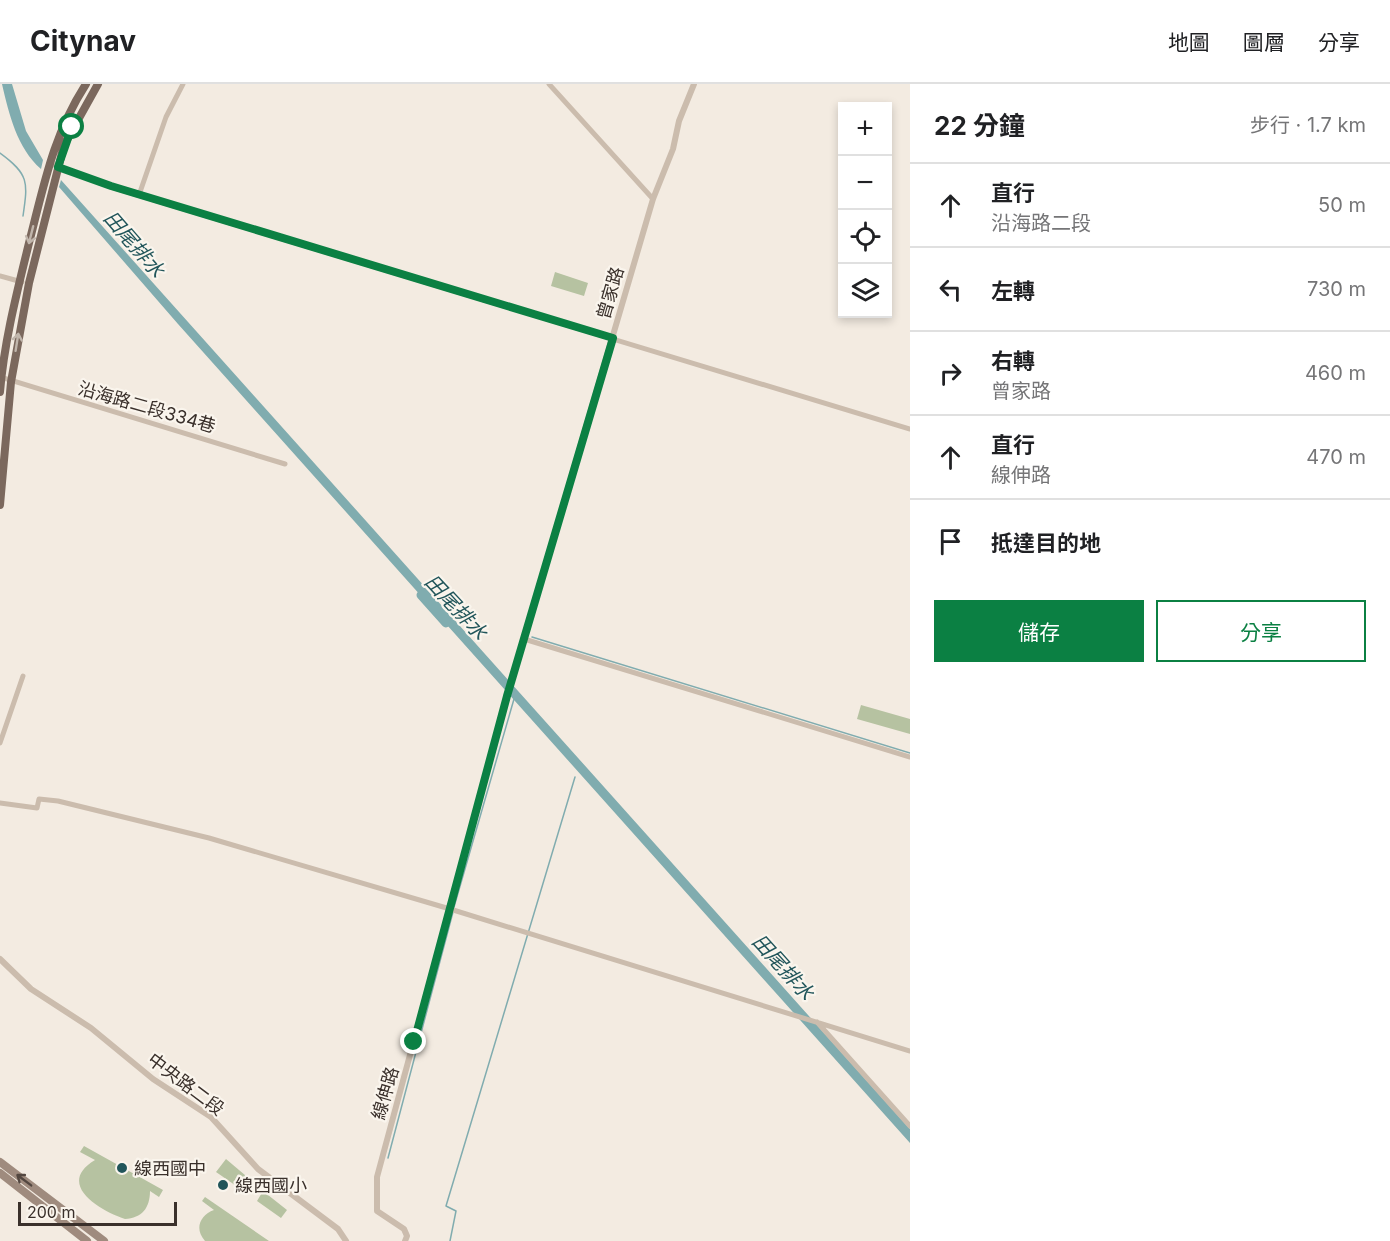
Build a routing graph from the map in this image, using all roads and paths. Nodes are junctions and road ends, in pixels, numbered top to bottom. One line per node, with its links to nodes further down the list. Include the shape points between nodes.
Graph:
1 (86, 84): 6 (main road, via 69,110)
2 (98, 84): 7 (main road, via 72,127)
3 (183, 84): 8 (street, via 166,117)
4 (549, 84): 9 (street)
5 (694, 84): 9 (street, 曾家路)
6 (49, 163): 7 (street); 11 (main road, one-way to 11)
7 (58, 167): 8 (street); 12 (main road)
8 (139, 195): 13 (street)
9 (652, 201): 13 (street, 曾家路)
10 (0, 276): 11 (street)
11 (20, 281): 12 (street); 14 (main road)
12 (29, 283): 15 (main road, one-way to 12)
13 (613, 338): 17 (street); 20 (street, 曾家路)
14 (1, 378): 15 (street, 沿海路二段334巷); 16 (main road)
15 (11, 381): 18 (street, 沿海路二段334巷); 19 (main road)
16 (0, 392)
17 (910, 429)
18 (285, 464)
19 (0, 505)
20 (524, 639): 22 (street, 曾家路); 24 (street)
21 (23, 676): 23 (street)
22 (507, 696): 26 (street, 線伸路)
23 (0, 743)
24 (910, 756)
25 (0, 803): 26 (street, via 37,807 39,799 111,812)
26 (450, 909): 28 (street); 36 (street, 線伸路, via 376,1177 377,1211 404,1229)
27 (0, 959): 33 (street, 中央路二段, via 31,989 91,1028 210,1117 246,1158 338,1229)
28 (817, 1022): 29 (street); 30 (street)
29 (910, 1051)
30 (910, 1126)
31 (0, 1162): 35 (main road, one-way to 31)
32 (0, 1173): 34 (main road)
33 (344, 1240)
34 (87, 1241)
35 (104, 1241)
36 (405, 1241)

